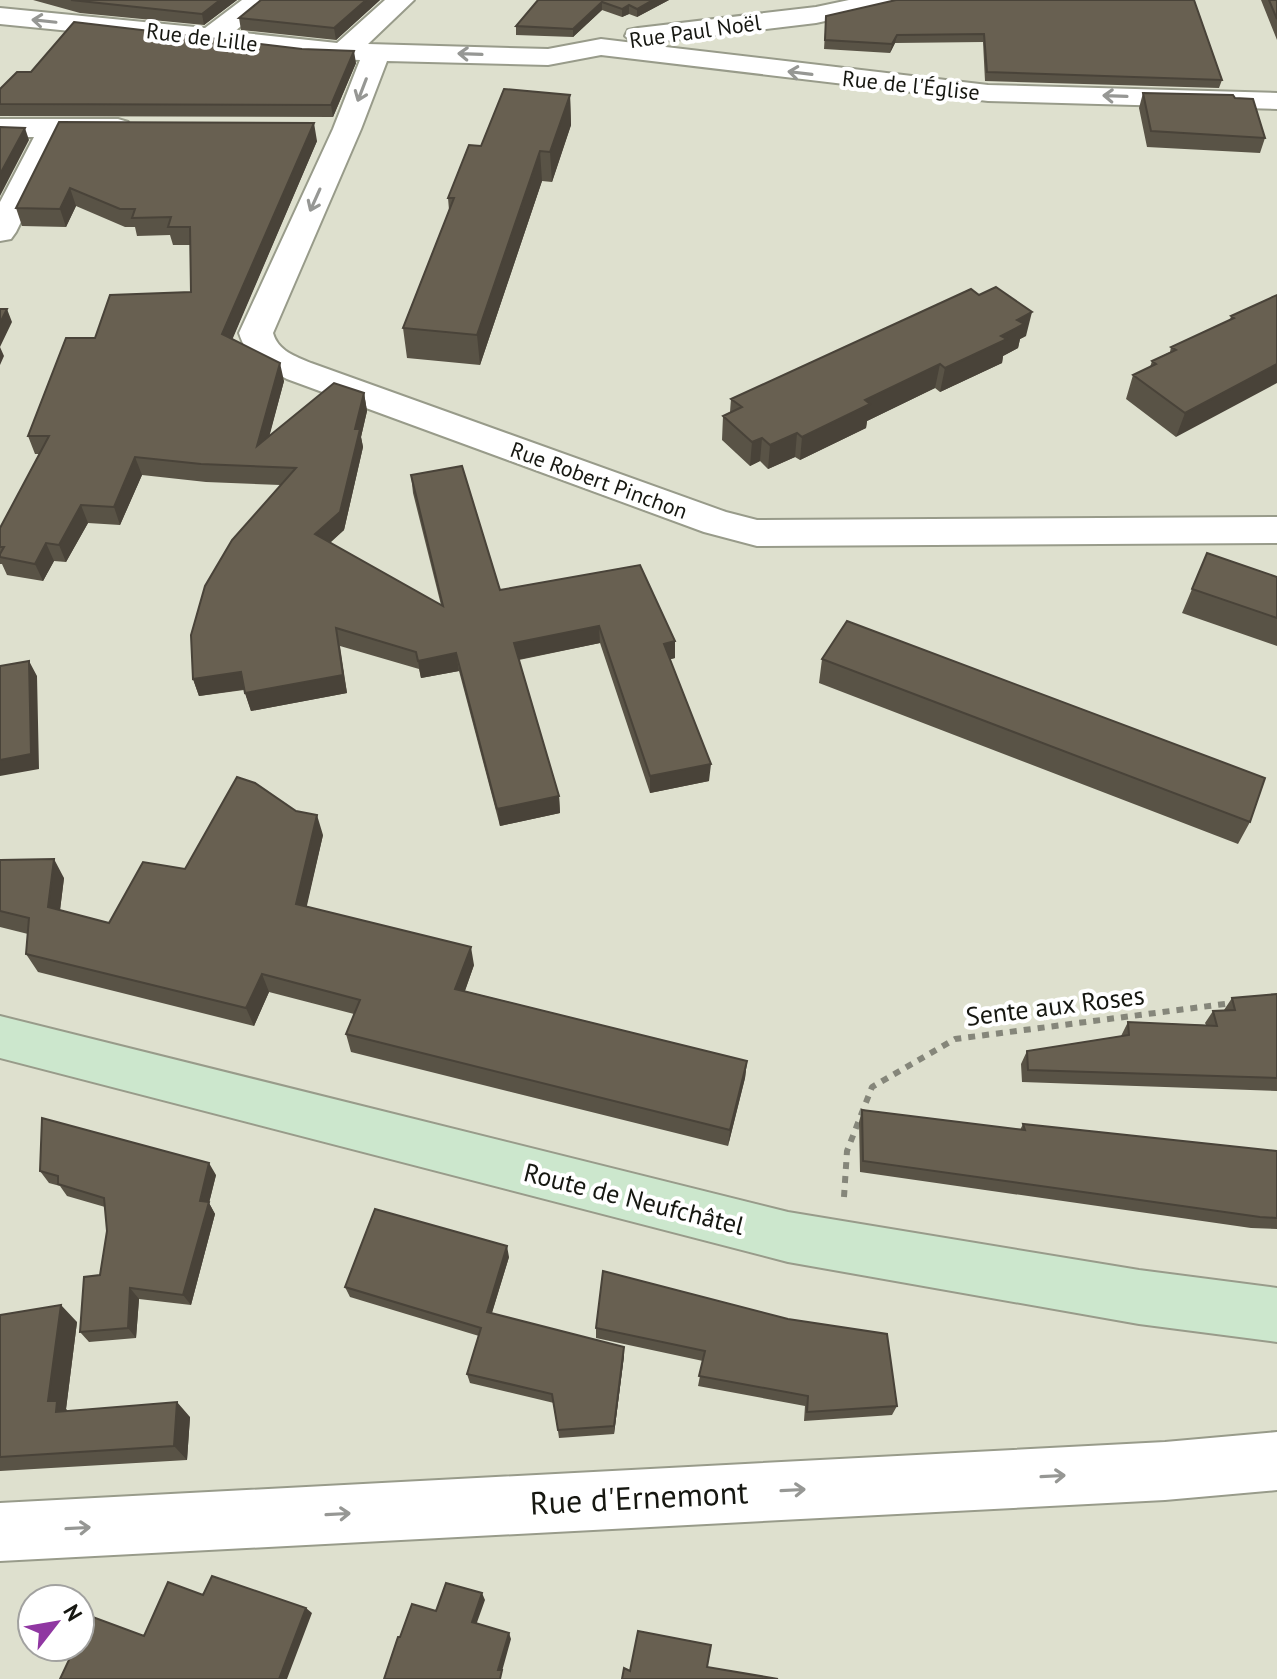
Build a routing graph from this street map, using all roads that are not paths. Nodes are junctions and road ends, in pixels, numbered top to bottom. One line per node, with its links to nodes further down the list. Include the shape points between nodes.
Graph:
1 (7, 0): 5 (street)
2 (259, 0): 8 (street)
3 (401, 0): 10 (street)
4 (822, 0): 6 (street)
5 (0, 3)
6 (872, 3): 9 (street, Rue Paul Noël, via 816,15 640,35)
7 (0, 16): 8 (street, Rue de Lille, one-way to 7)
8 (211, 37): 10 (street, Rue de Lille)
9 (601, 47): 12 (street, Rue de l'Église); 13 (street, Rue de l'Église, one-way to 9, via 988,93)
10 (344, 51): 11 (street, Rue de Lille)
11 (377, 51): 12 (street, Rue de Lille, one-way to 11); 18 (street, Rue Robert Pinchon, one-way to 18, via 332,128 256,333 260,346 280,362 717,523 757,533)
12 (548, 57)
13 (1277, 101)
14 (0, 128): 15 (street)
15 (53, 128): 16 (street); 17 (street)
16 (146, 128)
17 (0, 232)
18 (1277, 530)
19 (0, 1037): 20 (main road, Route de Neufchâtel, via 840,1248)
20 (1277, 1315)
21 (1277, 1461): 22 (street, Rue d'Ernemont, one-way to 21)
22 (0, 1532)

